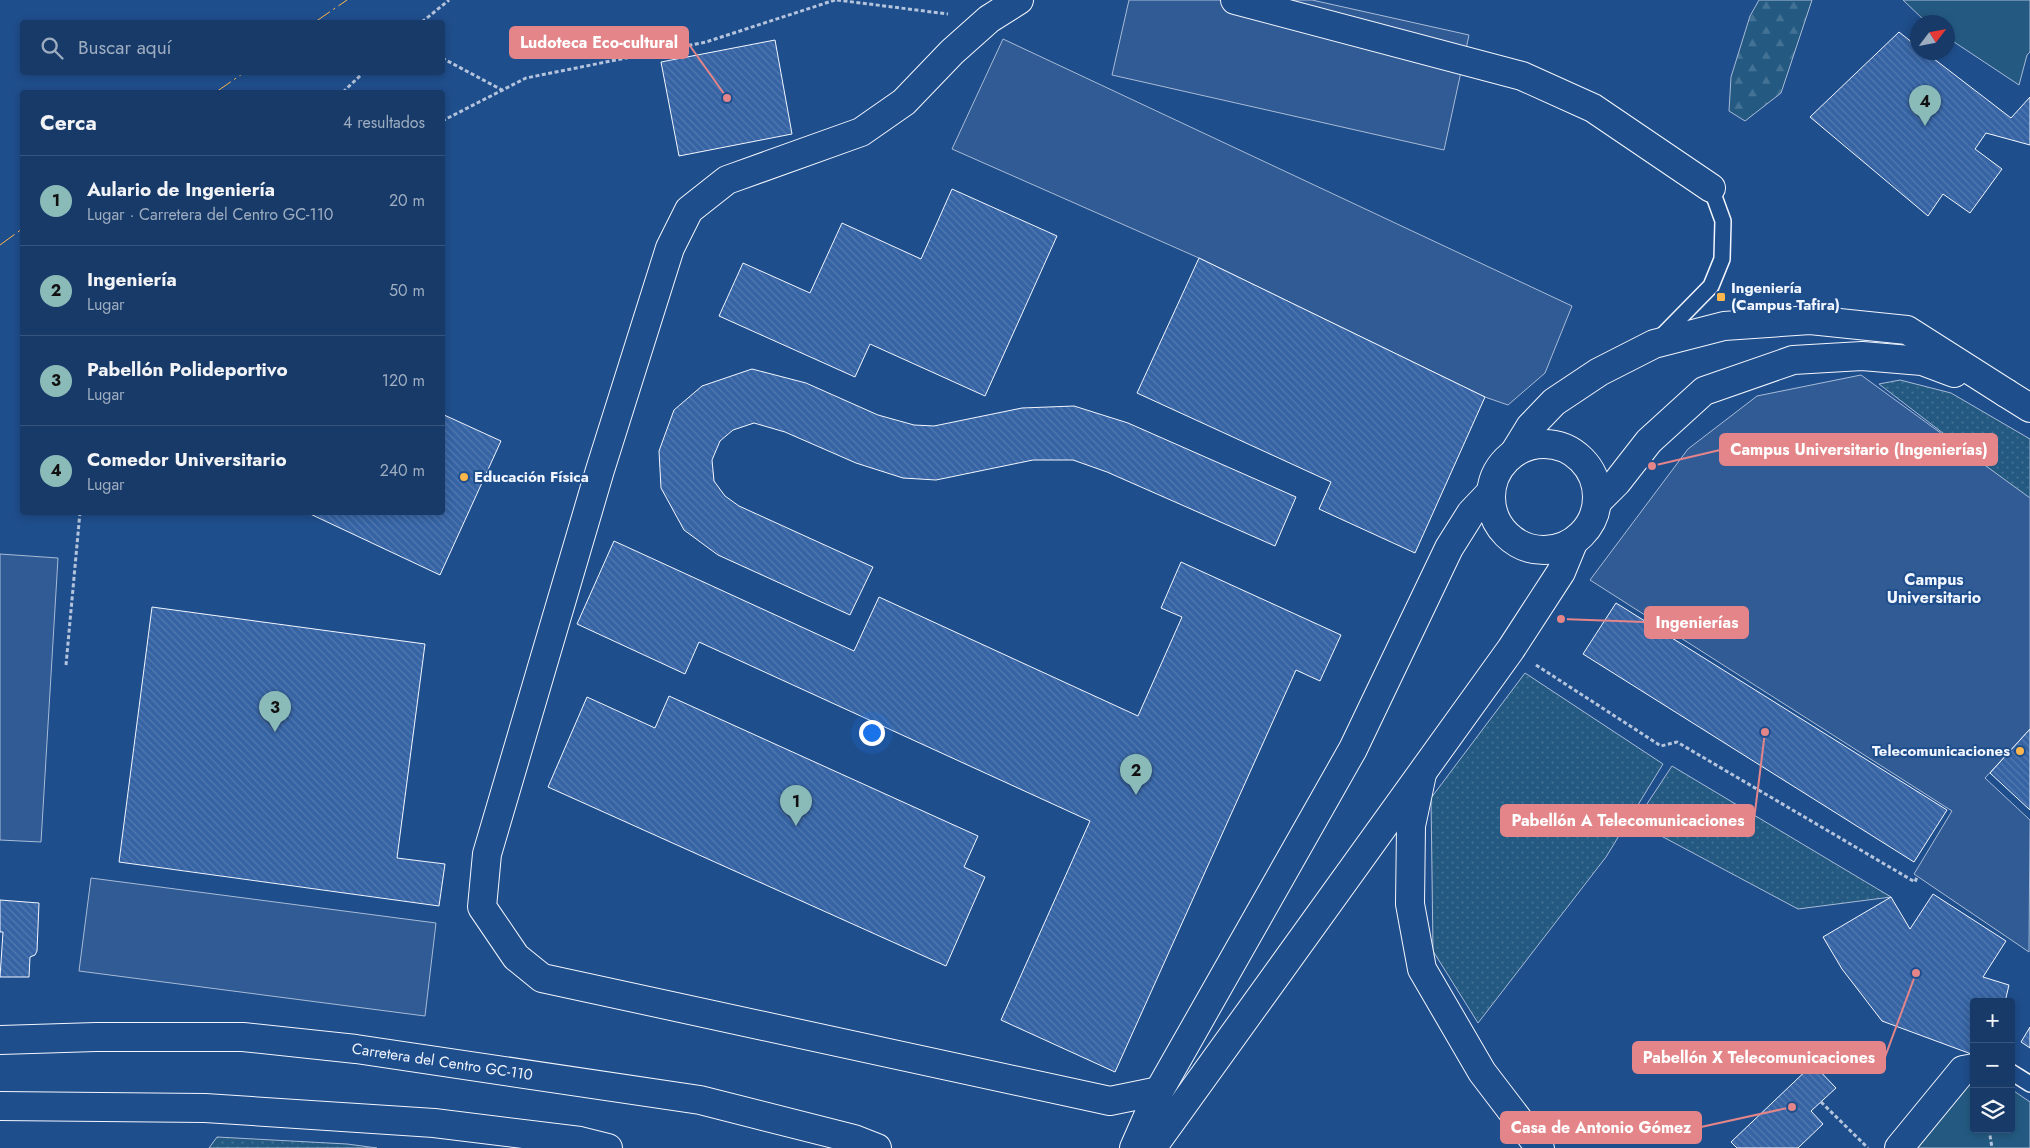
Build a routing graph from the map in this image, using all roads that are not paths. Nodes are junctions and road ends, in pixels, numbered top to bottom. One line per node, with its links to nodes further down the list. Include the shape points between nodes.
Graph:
1 (1020, 0): 16 (street, via 989,19 904,102 861,132 727,180 689,210 670,248 597,480 487,854 482,907 516,957 542,978 1110,1101)
2 (1235, 0): 3 (street, via 1522,76 1593,108)
3 (1711, 188): 4 (lane, via 1723,220 1722,259 1711,286)
4 (1654, 344): 5 (street, via 1724,326 1810,320 1907,330); 7 (street, via 1599,372 1554,402 1530,427)
5 (2006, 393): 6 (street); 9 (street, via 1922,361 1862,356 1793,360 1704,392 1649,441)
6 (2030, 408)
7 (1514, 453): 8 (street, via 1495,476); 9 (street, via 1530,445 1563,447 1590,468)
8 (1491, 492): 10 (street, via 1498,524 1509,538 1523,547 1557,550); 16 (street, via 1471,513 1449,548 1353,749)
9 (1598, 501): 10 (street, via 1589,527)
10 (1572, 543): 11 (street, via 1561,572)
11 (1422, 774): 21 (street); 22 (street, via 1412,826 1410,904 1422,969 1482,1072)
12 (0, 1040): 19 (street, Carretera del Centro GC-110, via 243,1036 356,1049 700,1100 854,1139)
13 (1970, 1069): 23 (street, via 1963,1070)
14 (2015, 1075): 15 (lane)
15 (2030, 1084)
16 (1159, 1091): 20 (street)
17 (0, 1106): 18 (street, via 205,1108 434,1123 580,1141)
18 (608, 1148)
19 (877, 1148)
20 (1134, 1148)
21 (1152, 1148)
22 (1540, 1148)
23 (1899, 1148)

